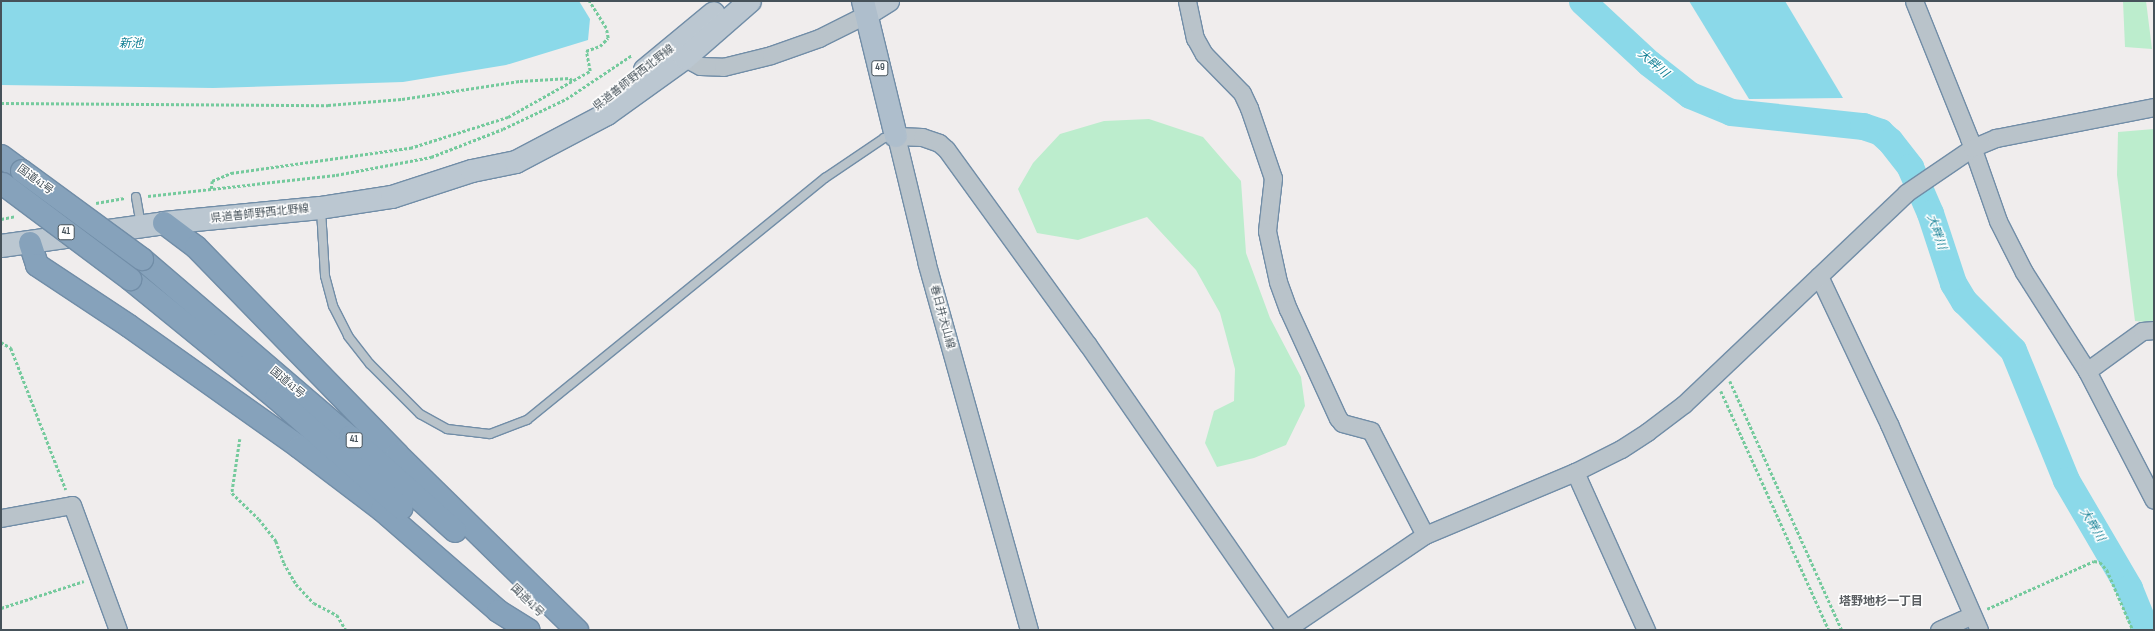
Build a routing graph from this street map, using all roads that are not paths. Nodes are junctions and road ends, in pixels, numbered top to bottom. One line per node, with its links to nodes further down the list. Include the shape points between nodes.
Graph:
1 (728, 1): 12 (main road, 県道善師野西北野線, via 621,90)
2 (750, 1): 7 (main road, 県道善師野西北野線)
3 (888, 1): 6 (main road, 県道善師野西北野線)
4 (1187, 1): 26 (street, via 1195,38 1204,54 1242,93 1273,178 1267,231 1278,282 1288,309 1338,418 1342,423 1371,431)
5 (1914, 1): 10 (street)
6 (865, 7): 7 (street, 県道善師野西北野線, via 819,38 771,55 730,65 700,66); 9 (main road, 春日井犬山線 / 49)
7 (685, 58): 12 (main road, 県道善師野西北野線, via 607,114)
8 (2154, 107): 10 (street, via 1996,138)
9 (896, 136): 15 (lane, via 884,138 825,178 527,420 490,434 447,429 420,414 370,364 348,336 333,306 325,276); 32 (street, 春日井犬山線 / 49, via 927,264); 33 (street, via 922,137 946,149 1088,344)
10 (1972, 148): 20 (street, via 1906,193); 22 (street, via 1998,221 2024,272)
11 (1, 156): 30 (highway, 国道41号 / 41, bridge, via 142,259 350,436 457,532)
12 (516, 162): 15 (main road, 県道善師野西北野線, via 472,171 392,197)
13 (2, 184): 29 (highway, 国道41号 / 41, bridge, via 130,280 276,398 393,501)
14 (136, 197): 17 (lane)
15 (320, 208): 16 (main road, 県道善師野西北野線)
16 (164, 223): 17 (main road, 県道善師野西北野線); 31 (highway, via 196,247 397,454)
17 (141, 226): 18 (main road, 県道善師野西北野線)
18 (30, 242): 19 (main road, 県道善師野西北野線); 29 (highway, via 37,265 129,326 299,447 382,510 498,610)
19 (1, 246)
20 (1819, 276): 23 (street, via 1718,371 1647,432 1621,449); 27 (street, via 1889,424)
21 (2154, 330): 22 (street, via 2142,330)
22 (2087, 371): 24 (street)
23 (1575, 472): 26 (street); 34 (street)
24 (2154, 500)
25 (1, 518): 28 (street, via 72,505)
26 (1425, 535): 33 (street)
27 (1976, 623): 35 (street)
28 (118, 630)
29 (529, 630)
30 (557, 630)
31 (577, 630)
32 (1029, 630)
33 (1285, 630)
34 (1646, 630)
35 (1939, 630)

